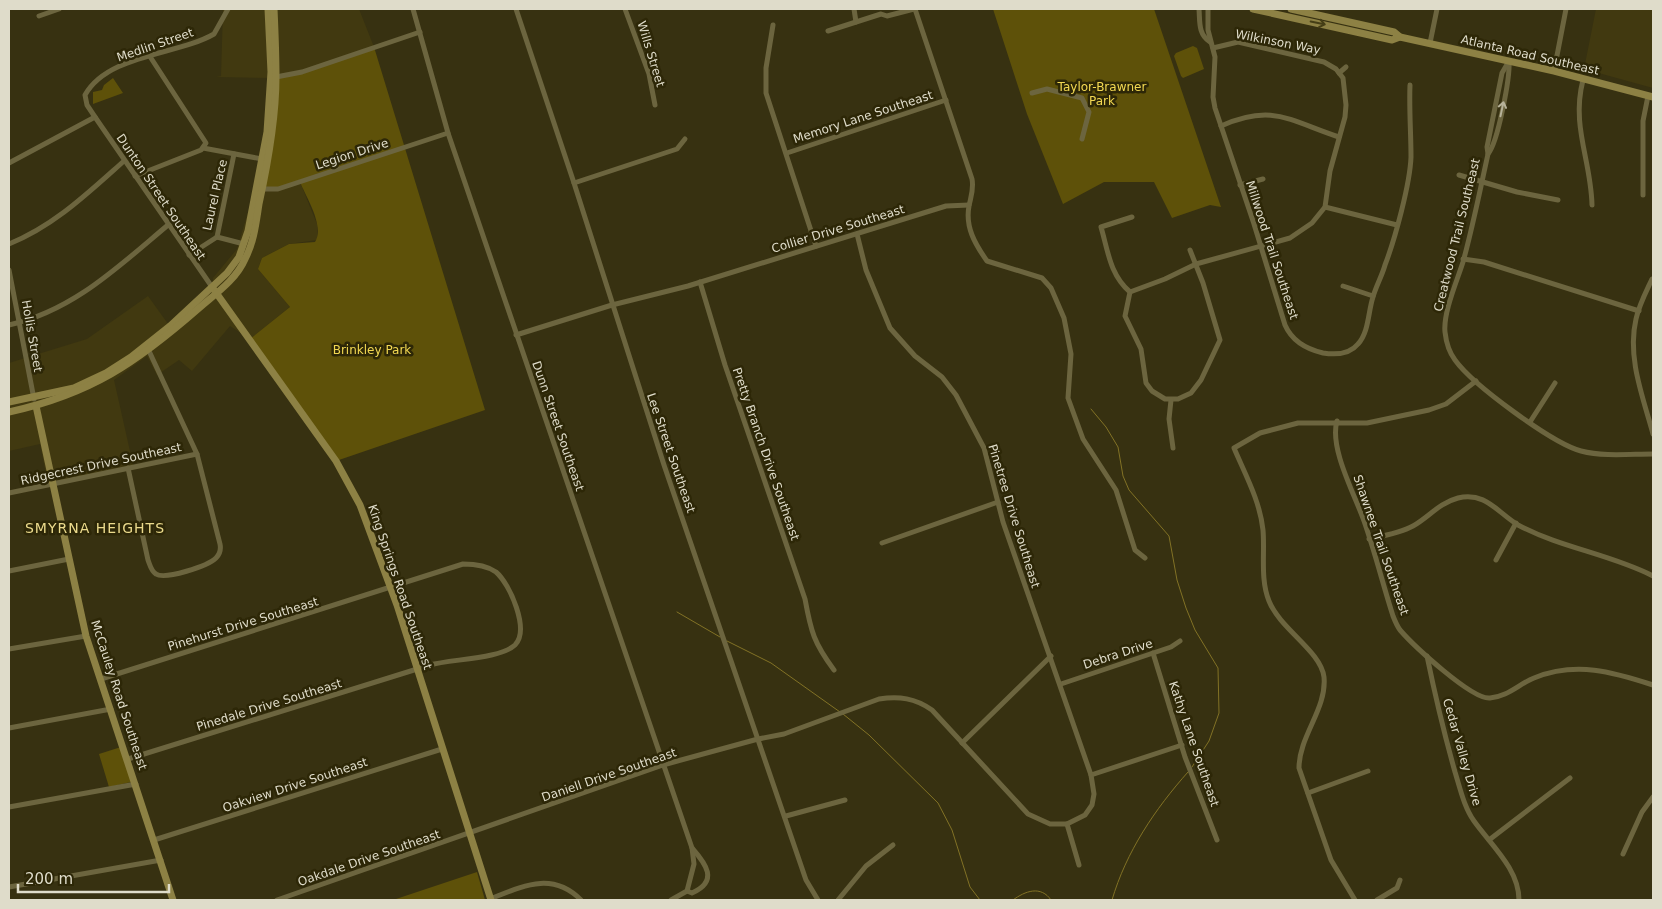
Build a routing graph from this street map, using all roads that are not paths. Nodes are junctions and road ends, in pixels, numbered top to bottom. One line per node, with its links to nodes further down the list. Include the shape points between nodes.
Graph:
1 (59, 9): 19 (street)
2 (228, 9): 28 (street, Medlin Street, via 210,36)
3 (268, 9): 49 (main road, via 270,93)
4 (274, 9): 33 (main road)
5 (413, 9): 23 (street, Dunn Street Southeast)
6 (516, 9): 56 (street, Lee Street Southeast)
7 (625, 9): 39 (street, Wills Street, via 649,74)
8 (854, 9): 20 (street)
9 (876, 9): 18 (street)
10 (915, 9): 18 (street, via 887,16); 38 (street)
11 (1199, 9): 25 (street, Millwood Trail Southeast, via 1201,32)
12 (1208, 9): 25 (street, Millwood Trail Southeast)
13 (1253, 9): 24 (main road, Atlanta Road Southeast, one-way to 24, via 1392,40)
14 (1291, 9): 17 (main road, Atlanta Road Southeast)
15 (1437, 9): 26 (street)
16 (1566, 9): 31 (street)
17 (1323, 12): 24 (main road, Atlanta Road Southeast, via 1394,32)
18 (880, 14): 20 (street)
19 (39, 16)
20 (856, 22): 22 (street)
21 (774, 25): 47 (street, via 766,68 766,93)
22 (828, 31)
23 (420, 32): 33 (street); 42 (street, Dunn Street Southeast)
24 (1400, 37): 26 (main road, Atlanta Road Southeast)
25 (1210, 42): 27 (street, Millwood Trail Southeast)
26 (1430, 43): 29 (main road, Atlanta Road Southeast)
27 (1213, 48): 32 (street, Wilkinson Way, via 1238,42 1324,62); 41 (street, Millwood Trail Southeast, via 1216,58 1214,98)
28 (149, 55): 40 (street, Medlin Street, via 112,71 87,91 85,100); 46 (street, via 203,137 206,143)
29 (1509, 62): 31 (main road, Atlanta Road Southeast); 55 (street, Creatwood Trail Southeast, via 1502,73)
30 (1346, 67): 32 (street)
31 (1554, 71): 34 (main road, Atlanta Road Southeast)
32 (1339, 73): 43 (street, via 1345,83 1346,98)
33 (276, 78): 58 (main road, via 272,138)
34 (1583, 80): 37 (main road, Atlanta Road Southeast); 62 (street, via 1578,109)
35 (1410, 84): 66 (street, via 1410,164)
36 (1032, 93): 44 (street, via 1047,89 1082,98 1089,112)
37 (1651, 97): 59 (street, via 1643,121)
38 (946, 100): 47 (street, Memory Lane Southeast); 61 (street, via 972,179)
39 (655, 105)
40 (95, 117): 50 (street, Dunton Street Southeast); 51 (street)
41 (1221, 126): 43 (street, via 1245,116 1271,114); 57 (street, Millwood Trail Southeast)
42 (448, 133): 58 (street, Legion Drive, via 278,188); 88 (street, Dunn Street Southeast)
43 (1339, 137): 63 (street)
44 (1082, 139)
45 (685, 140): 56 (street, via 677,150)
46 (203, 148): 48 (street); 53 (street)
47 (787, 153): 71 (street)
48 (234, 154): 49 (street); 68 (street, Laurel Place)
49 (262, 159): 70 (main road)
50 (124, 161): 53 (street, Dunton Street Southeast); 69 (street, via 74,205 32,234)
51 (9, 163)
52 (1459, 175): 55 (street)
53 (135, 176): 65 (street, Dunton Street Southeast)
54 (1263, 179): 57 (street)
55 (1482, 182): 60 (street); 75 (street, Creatwood Trail Southeast)
56 (574, 183): 84 (street, Lee Street Southeast)
57 (1240, 185): 72 (street, Millwood Trail Southeast)
58 (262, 189): 81 (main road, via 248,254 238,271)
59 (1643, 195)
60 (1558, 200)
61 (969, 205): 67 (street, Collier Drive Southeast, via 946,206); 112 (street, via 970,230 987,261 1042,278 1051,288 1064,318 1071,354 1068,398 1083,439 1116,490 1135,550)
62 (1592, 205)
63 (1325, 207): 66 (street); 72 (street, via 1298,234)
64 (1132, 217): 82 (street, via 1101,227 1110,263)
65 (168, 225): 74 (street, Dunton Street Southeast); 86 (street, via 94,288)
66 (1397, 225): 83 (street)
67 (857, 234): 71 (street, Collier Drive Southeast); 108 (street, Pinetree Drive Southeast, via 866,270 890,328 915,356 942,377 956,395 984,448)
68 (217, 238): 70 (street); 74 (street, Laurel Place)
69 (9, 244)
70 (244, 244): 81 (main road)
71 (816, 246): 79 (street, Collier Drive Southeast)
72 (1260, 247): 76 (street); 89 (street, Millwood Trail Southeast, via 1288,332 1299,343 1317,351 1336,354)
73 (1190, 250): 76 (street)
74 (188, 255): 81 (street, Dunton Street Southeast)
75 (1463, 260): 85 (street, via 1484,262); 92 (street, Creatwood Trail Southeast, via 1445,329 1447,345 1455,360)
76 (1196, 264): 82 (street); 95 (street, via 1220,340 1196,387 1184,397)
77 (9, 270): 86 (street, Hollis Street)
78 (1652, 279): 85 (street)
79 (700, 282): 84 (street, Collier Drive Southeast); 125 (street, Pretty Branch Drive Southeast, via 805,600 811,633)
80 (1342, 286): 83 (street)
81 (214, 290): 90 (main road); 94 (main road, via 119,365 74,388); 117 (main road, King Springs Road Southeast, via 343,471 364,513)
82 (1130, 292): 95 (street, via 1125,316 1141,348 1146,383 1158,396)
83 (1373, 296): 89 (street, via 1362,338)
84 (612, 305): 88 (street, Collier Drive Southeast); 131 (street, Lee Street Southeast)
85 (1639, 311): 101 (street, via 1634,334 1635,365)
86 (21, 323): 87 (street); 94 (street, Hollis Street)
87 (9, 325)
88 (516, 335): 136 (street, Dunn Street Southeast)
89 (1352, 350): 91 (street)
90 (149, 351): 97 (main road, via 98,382); 103 (street)
91 (1355, 357)
92 (1476, 381): 99 (street, via 1446,404 1429,410 1367,423); 100 (street, Creatwood Trail Southeast)
93 (1555, 383): 100 (street)
94 (34, 397): 96 (main road); 97 (street, Hollis Street)
95 (1171, 400): 102 (street, via 1169,419)
96 (9, 402)
97 (36, 406): 98 (main road); 106 (main road, McCauley Road Southeast)
98 (9, 412)
99 (1337, 422): 110 (street, Shawnee Trail Southeast, via 1338,446); 141 (street, via 1298,422 1276,427 1234,448 1256,499 1262,528 1268,599 1281,622 1320,664 1323,674 1322,697 1299,757)
100 (1530, 422): 104 (street, Creatwood Trail Southeast, via 1582,451)
101 (1653, 434)
102 (1173, 448)
103 (197, 454): 105 (street, Ridgecrest Drive Southeast); 105 (street, via 221,548 211,562 167,575 156,574 150,567)
104 (1653, 454)
105 (128, 468): 106 (street, Ridgecrest Drive Southeast)
106 (53, 483): 107 (street, Ridgecrest Drive Southeast); 113 (main road, McCauley Road Southeast)
107 (9, 493)
108 (998, 502): 111 (street); 122 (street, Pinetree Drive Southeast)
109 (1516, 524): 110 (street, via 1490,502 1459,498 1435,508 1410,528); 114 (street); 116 (street, via 1551,540)
110 (1369, 540): 123 (street, Shawnee Trail Southeast, via 1399,629)
111 (882, 543)
112 (1145, 558)
113 (69, 559): 115 (street); 118 (main road, McCauley Road Southeast)
114 (1496, 560)
115 (9, 572)
116 (1653, 576)
117 (391, 588): 124 (main road, King Springs Road Southeast); 124 (street, Pinehurst Drive Southeast, via 463,564 486,566 504,581 518,616 520,637 506,651 448,660); 126 (street, Pinehurst Drive Southeast)
118 (86, 636): 120 (street); 126 (main road, McCauley Road Southeast)
119 (1180, 642): 121 (street, Debra Drive)
120 (9, 650)
121 (1153, 653): 127 (street, Debra Drive); 133 (street, Kathy Lane Southeast)
122 (1051, 656): 127 (street, Pinetree Drive Southeast); 132 (street)
123 (1427, 656): 128 (street, Shawnee Trail Southeast, via 1470,692 1484,698 1502,695 1542,675 1580,670 1613,672); 150 (street, Cedar Valley Drive, via 1443,731 1463,799 1473,820)
124 (417, 669): 134 (main road, King Springs Road Southeast); 135 (street, Pinedale Drive Southeast)
125 (834, 670)
126 (101, 679): 129 (main road, McCauley Road Southeast)
127 (1061, 684): 138 (street, Pinetree Drive Southeast)
128 (1653, 685)
129 (111, 709): 130 (street); 135 (main road, McCauley Road Southeast)
130 (9, 728)
131 (758, 739): 132 (street, Daniell Drive Southeast, via 784,734 879,699 894,697 921,702); 136 (street, Daniell Drive Southeast); 145 (street, Lee Street Southeast)
132 (962, 743): 146 (street, Daniell Drive Southeast, via 1028,814 1050,824)
133 (1182, 745): 138 (street); 149 (street, Kathy Lane Southeast)
134 (442, 749): 147 (main road, King Springs Road Southeast); 148 (street, Oakview Drive Southeast)
135 (128, 759): 140 (main road, McCauley Road Southeast)
136 (663, 765): 147 (street, Daniell Drive Southeast); 152 (street, Dunn Street Southeast)
137 (1368, 771): 141 (street)
138 (1091, 775): 146 (street, Pinetree Drive Southeast, via 1092,805 1085,814)
139 (1570, 778): 150 (street)
140 (136, 784): 144 (street); 148 (main road, McCauley Road Southeast)
141 (1308, 793): 166 (street, via 1331,860)
142 (1653, 796): 153 (street)
143 (845, 800): 145 (street)
144 (9, 807)
145 (786, 816): 164 (street, Lee Street Southeast, via 806,880)
146 (1067, 824): 155 (street)
147 (468, 835): 160 (street, Oakdale Drive Southeast); 161 (main road, King Springs Road Southeast)
148 (154, 840): 154 (main road, McCauley Road Southeast)
149 (1217, 840)
150 (1489, 840): 168 (street, Cedar Valley Drive, via 1506,862 1515,880)
151 (893, 846): 165 (street, via 866,866)
152 (692, 848): 158 (street, Dunn Street Southeast, via 694,864); 158 (street, Dunn Street Southeast, via 708,870 708,879 701,890 692,894)
153 (1623, 854)
154 (161, 860): 157 (street); 159 (main road, McCauley Road Southeast)
155 (1079, 865)
156 (1400, 880): 167 (street, via 1397,888)
157 (9, 887)
158 (687, 891): 163 (street, Dunn Street Southeast)
159 (173, 900)
160 (277, 900)
161 (490, 900): 162 (street, via 546,882 567,889)
162 (581, 900)
163 (672, 900)
164 (818, 900)
165 (838, 900)
166 (1355, 900)
167 (1377, 900)
168 (1519, 900)

